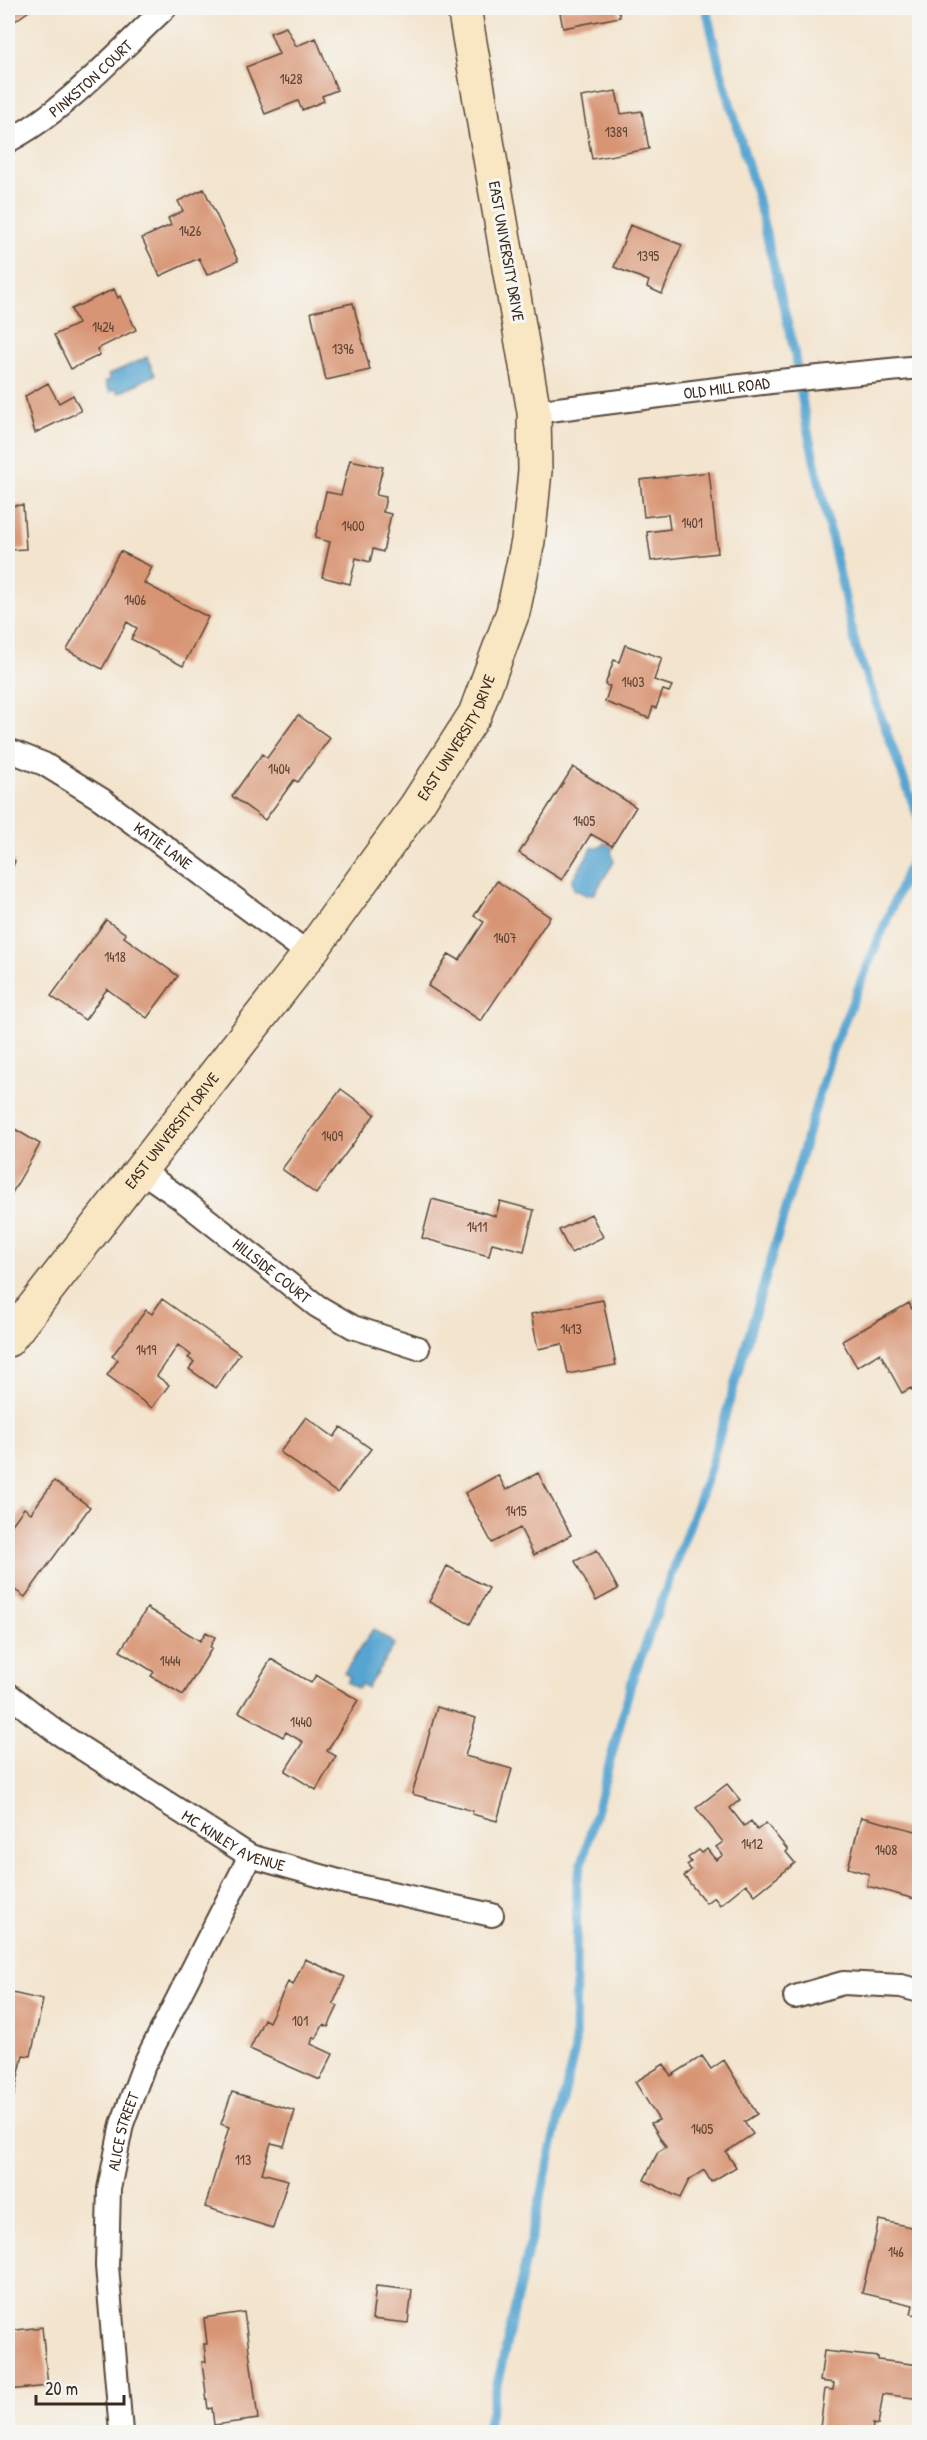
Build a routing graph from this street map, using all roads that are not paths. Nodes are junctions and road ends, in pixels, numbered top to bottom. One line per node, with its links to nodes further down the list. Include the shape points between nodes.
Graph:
1 (165, 8): 3 (street, PINKSTON COURT, via 77,90)
2 (464, 8): 5 (main road, EAST UNIVERSITY DRIVE)
3 (8, 141)
4 (920, 368): 5 (street, OLD MILL ROAD, via 779,381)
5 (534, 412): 7 (main road, EAST UNIVERSITY DRIVE, via 535,471 528,541 513,612 475,714 416,806)
6 (8, 750): 7 (street, KATIE LANE, via 44,764 102,799)
7 (309, 954): 8 (main road, EAST UNIVERSITY DRIVE)
8 (140, 1170): 9 (main road, EAST UNIVERSITY DRIVE); 10 (street, HILLSIDE COURT, via 317,1306 353,1327)
9 (8, 1337)
10 (418, 1348)
11 (8, 1694): 12 (street, MC KINLEY AVENUE, via 58,1733)
12 (250, 1856): 13 (street, MC KINLEY AVENUE, via 346,1883); 16 (street, ALICE STREET, via 144,2065 122,2124 109,2189 107,2266)
13 (492, 1915)
14 (920, 1991): 15 (street, via 901,1986 843,1983)
15 (795, 1997)
16 (121, 2433)

